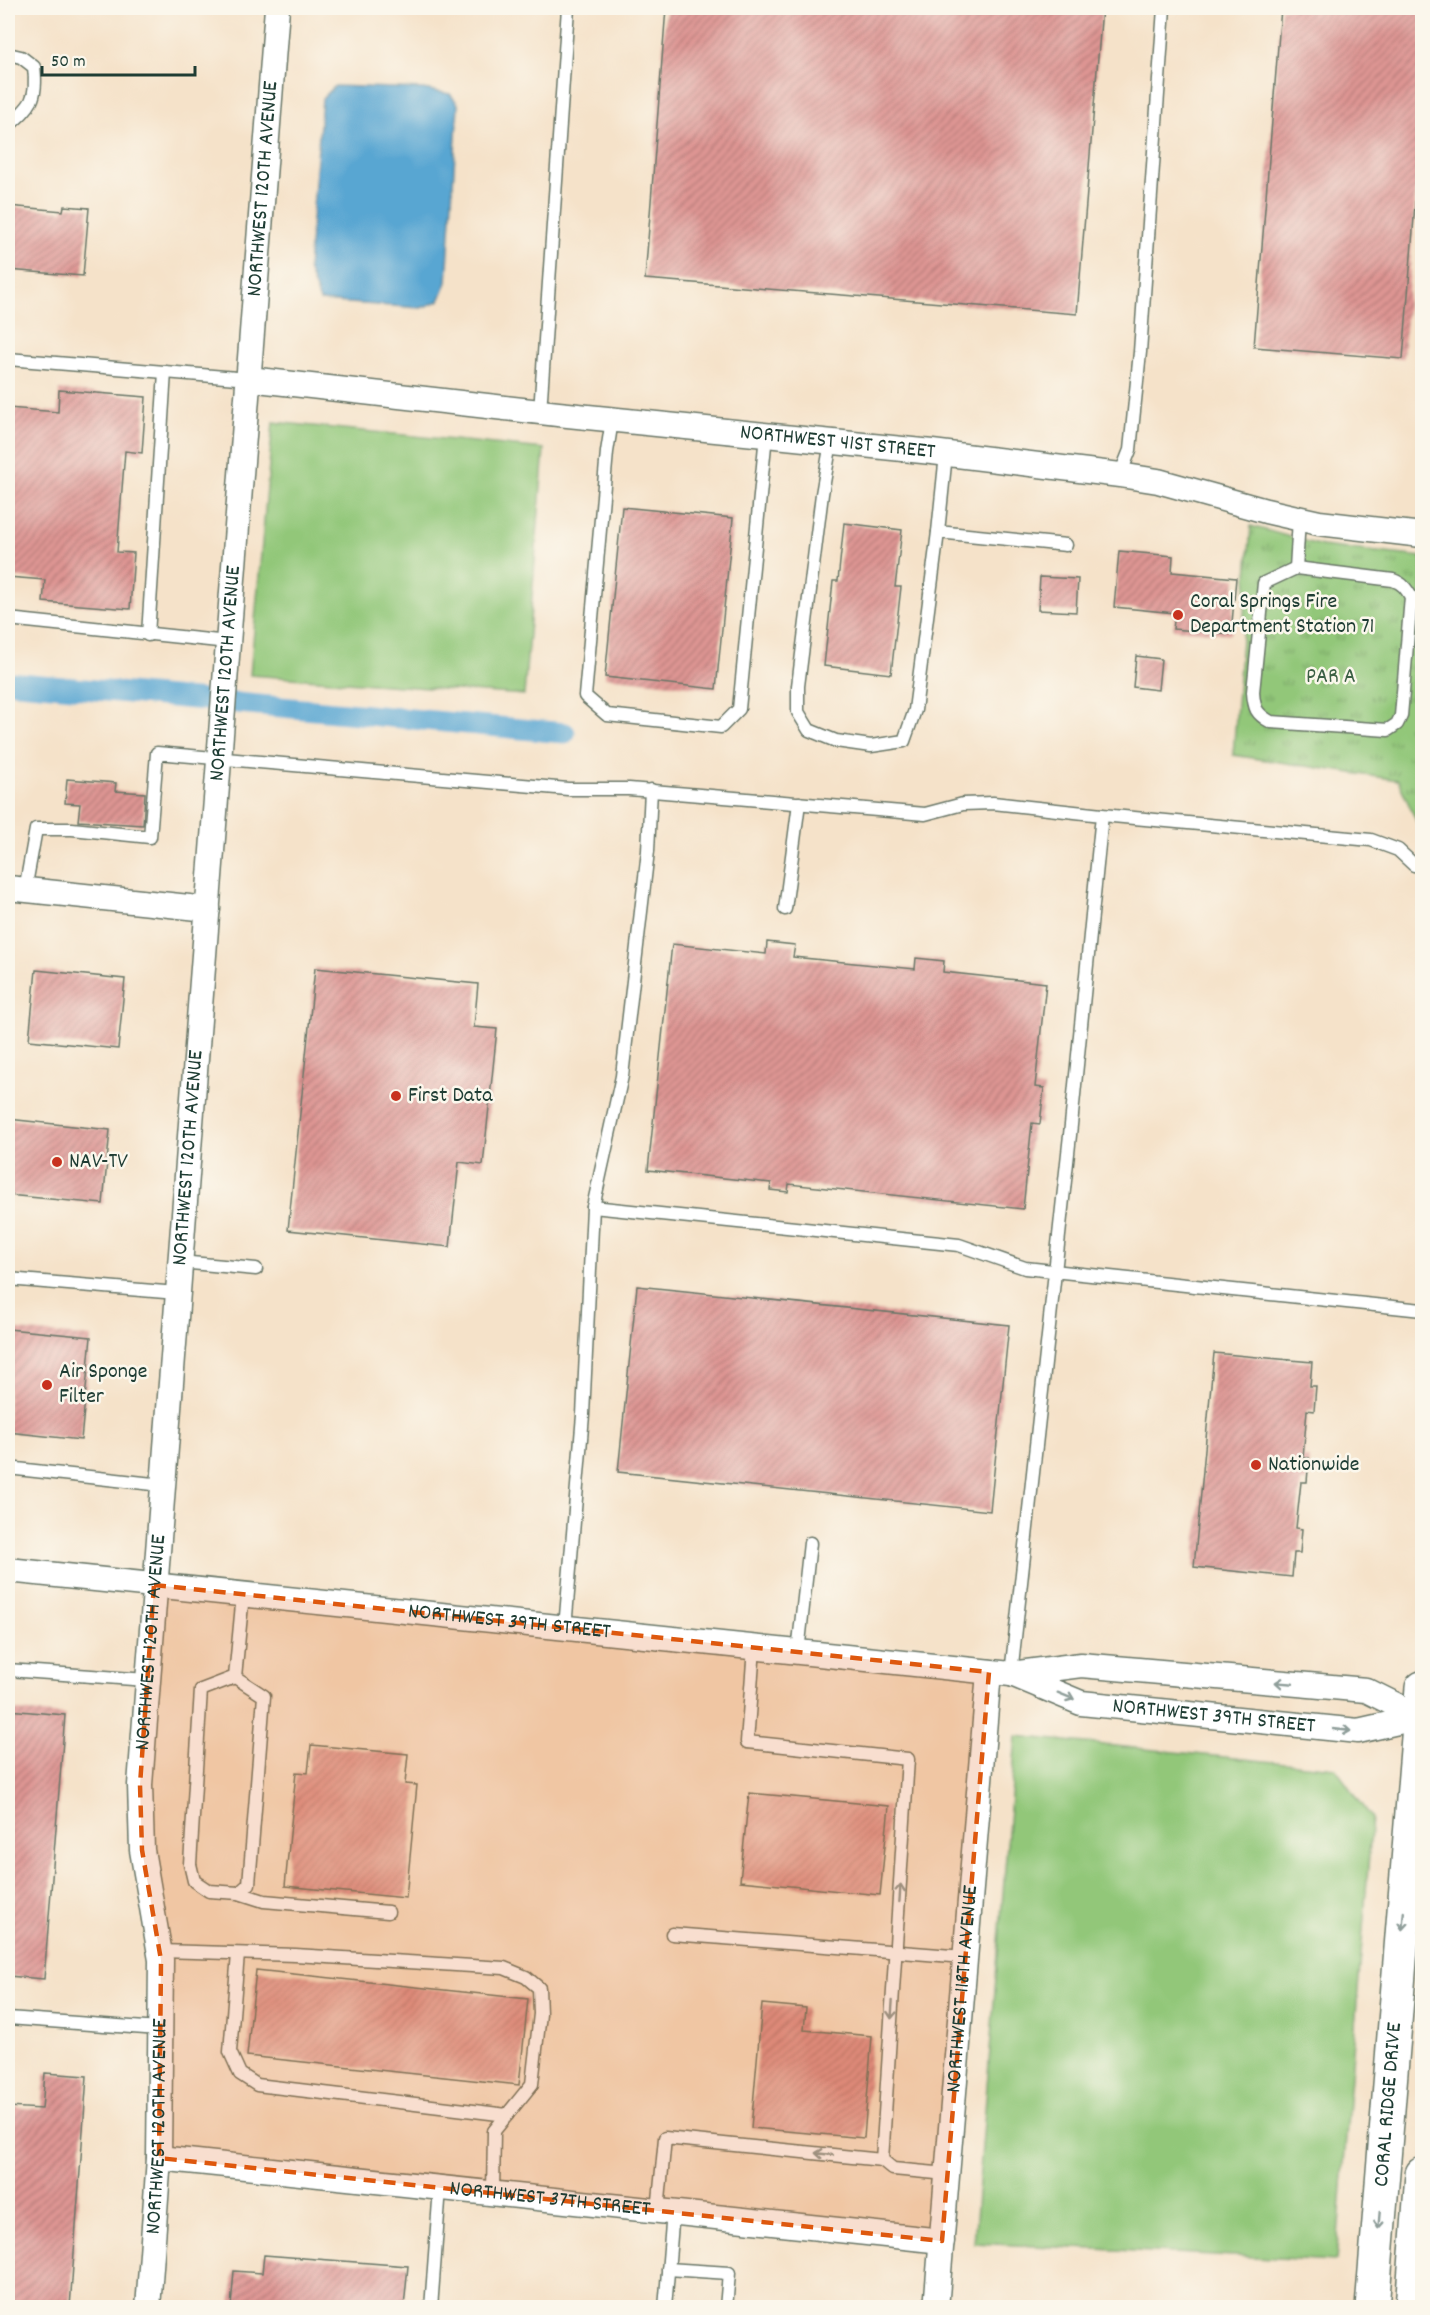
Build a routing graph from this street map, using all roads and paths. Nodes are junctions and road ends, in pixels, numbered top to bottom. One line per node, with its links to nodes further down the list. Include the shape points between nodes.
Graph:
1 (277, 8): 8 (street, NORTHWEST 120TH AVENUE)
2 (567, 8): 9 (lane)
3 (1164, 8): 14 (lane, via 1140,352 1130,450)
4 (8, 54): 5 (lane, via 21,57 34,67 36,88 27,110)
5 (8, 126)
6 (8, 359): 7 (lane)
7 (165, 372): 8 (lane); 21 (lane)
8 (249, 379): 9 (street, NORTHWEST 41ST STREET); 22 (street, NORTHWEST 120TH AVENUE)
9 (540, 412): 10 (street, NORTHWEST 41ST STREET)
10 (612, 420): 11 (street, NORTHWEST 41ST STREET); 11 (lane, via 585,696 607,715 721,727 739,709)
11 (766, 435): 12 (street, NORTHWEST 41ST STREET)
12 (831, 442): 13 (street, NORTHWEST 41ST STREET); 16 (lane, via 798,686 798,712 809,730 836,741 871,747 904,741 915,710)
13 (946, 454): 14 (street, NORTHWEST 41ST STREET); 16 (lane)
14 (1120, 475): 15 (street, NORTHWEST 41ST STREET, via 1158,481)
15 (1299, 519): 17 (street, NORTHWEST 41ST STREET); 19 (lane)
16 (938, 532): 18 (lane)
17 (1422, 535)
18 (1066, 545)
19 (1296, 568): 19 (lane, via 1264,583 1253,692 1258,715 1271,722 1388,730 1401,716 1411,597 1407,589 1393,580)
20 (8, 619): 21 (lane)
21 (148, 635): 22 (lane)
22 (228, 642): 23 (street, NORTHWEST 120TH AVENUE)
23 (219, 757): 24 (lane, via 568,789); 28 (lane, via 157,753 150,837 36,829); 29 (street, NORTHWEST 120TH AVENUE)
24 (651, 790): 25 (lane); 31 (lane, via 648,851 622,1076)
25 (799, 803): 26 (lane, via 925,814 963,804 993,802); 30 (lane)
26 (1102, 815): 27 (lane, via 1371,840 1398,850 1414,865); 34 (lane)
27 (1422, 866)
28 (16, 889): 29 (street)
29 (208, 909): 32 (street, NORTHWEST 120TH AVENUE)
30 (785, 909)
31 (592, 1207): 34 (lane, via 959,1245 1025,1268); 44 (lane, via 583,1415)
32 (180, 1262): 33 (lane); 36 (street, NORTHWEST 120TH AVENUE)
33 (256, 1269)
34 (1055, 1271): 37 (lane); 48 (lane, via 1021,1568)
35 (8, 1280): 36 (lane)
36 (177, 1293): 39 (street, NORTHWEST 120TH AVENUE)
37 (1422, 1310)
38 (8, 1468): 39 (lane)
39 (162, 1485): 42 (street, NORTHWEST 120TH AVENUE)
40 (810, 1543): 46 (lane)
41 (8, 1570): 42 (street, NORTHWEST 39TH STREET)
42 (154, 1585): 43 (street, NORTHWEST 39TH STREET); 50 (street, NORTHWEST 120TH AVENUE)
43 (243, 1594): 44 (street, NORTHWEST 39TH STREET); 49 (lane)
44 (565, 1628): 45 (street, NORTHWEST 39TH STREET)
45 (754, 1648): 46 (street, NORTHWEST 39TH STREET); 56 (lane, one-way to 45, via 908,1759 747,1742)
46 (798, 1652): 48 (street, NORTHWEST 39TH STREET)
47 (8, 1670): 50 (lane)
48 (1000, 1673): 51 (street, NORTHWEST 39TH STREET, one-way to 48, via 1366,1690 1081,1665); 51 (street, NORTHWEST 39TH STREET, one-way to 51, via 1082,1703 1358,1731); 58 (street, NORTHWEST 118TH AVENUE)
49 (235, 1677): 52 (lane, via 264,1696 249,1884); 52 (lane, via 201,1690 190,1864 194,1881 209,1891)
50 (147, 1680): 55 (street, NORTHWEST 120TH AVENUE, via 140,1785 142,1850)
51 (1422, 1707): 71 (main road, CORAL RIDGE DRIVE, one-way to 71)
52 (239, 1893): 53 (lane, via 264,1900)
53 (388, 1912)
54 (672, 1934): 56 (lane)
55 (160, 1951): 57 (lane); 60 (street, NORTHWEST 120TH AVENUE)
56 (896, 1952): 58 (lane); 63 (lane, one-way to 63)
57 (238, 1954): 61 (lane, via 230,2052 240,2074 257,2085); 61 (lane, via 504,1968 526,1977 539,1988 532,2084)
58 (965, 1957): 64 (street, NORTHWEST 118TH AVENUE)
59 (8, 2018): 60 (lane)
60 (159, 2029): 62 (street, NORTHWEST 120TH AVENUE)
61 (507, 2115): 67 (lane, via 495,2131)
62 (159, 2158): 66 (street, NORTHWEST 37TH STREET); 72 (street, NORTHWEST 120TH AVENUE)
63 (882, 2160): 64 (lane, via 893,2169); 68 (lane, one-way to 68, via 665,2138)
64 (947, 2174): 69 (street, NORTHWEST 118TH AVENUE)
65 (1422, 2174): 77 (main road, CORAL RIDGE DRIVE)
66 (440, 2188): 67 (street, NORTHWEST 37TH STREET); 73 (lane)
67 (493, 2193): 68 (street, NORTHWEST 37TH STREET)
68 (665, 2211): 69 (street, NORTHWEST 37TH STREET); 70 (lane)
69 (942, 2241): 76 (street, NORTHWEST 118TH AVENUE)
70 (668, 2269): 74 (lane); 75 (lane, via 729,2273)
71 (1376, 2304)
72 (148, 2307)
73 (431, 2307)
74 (665, 2307)
75 (726, 2307)
76 (936, 2307)
77 (1412, 2307)

